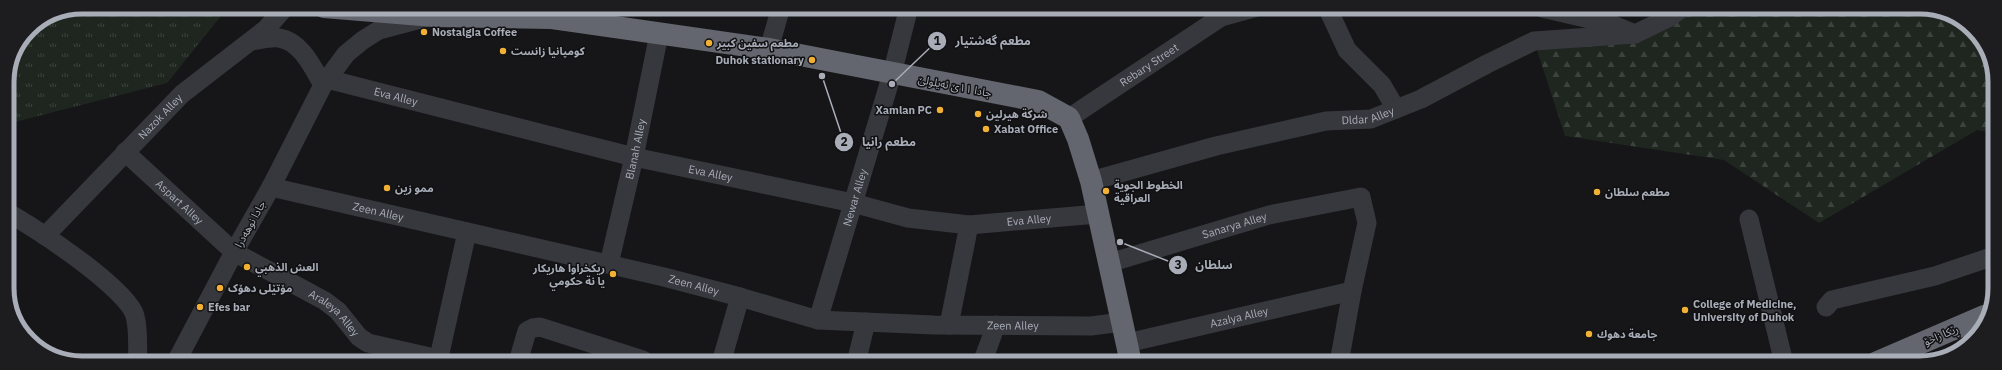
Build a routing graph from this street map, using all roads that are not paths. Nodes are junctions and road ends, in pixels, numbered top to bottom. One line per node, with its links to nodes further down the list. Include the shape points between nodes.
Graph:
1 (278, 14): 14 (street, Nazok Alley, via 266,29)
2 (410, 14): 11 (highway, جادا ١١ێ ئه‌یلولێ)
3 (475, 14): 11 (highway, جادا ١١ێ ئه‌یلولێ)
4 (556, 14): 12 (highway, جادا ١١ێ ئه‌یلولێ)
5 (779, 14): 15 (street)
6 (907, 14): 16 (street, Newar Alley)
7 (1220, 14): 19 (street, Rebary Street)
8 (1330, 14): 18 (street, via 1347,50 1382,86)
9 (1568, 14): 13 (street, via 1611,24)
10 (1674, 14): 13 (street)
11 (434, 16): 17 (street, جادا نوهەدرا, via 379,30 346,54)
12 (660, 34): 15 (highway, جادا ١١ێ ئه‌یلولێ); 21 (street, Blanah Alley)
13 (1635, 34): 18 (street, Dldar Alley, via 1534,41 1421,99)
14 (251, 41): 17 (street, via 280,38 306,57); 20 (street, Nazok Alley, via 182,94)
15 (769, 49): 16 (highway, جادا ١١ێ ئه‌یلولێ)
16 (892, 74): 19 (highway, جادا ١١ێ ئه‌یلولێ, via 1038,101); 24 (street, Newar Alley)
17 (325, 82): 21 (street, Eva Alley); 23 (street, جادا نوهەدرا)
18 (1396, 109): 22 (street, Dldar Alley, via 1371,119 1326,121 1216,146)
19 (1069, 118): 22 (highway)
20 (125, 152): 30 (street, Nazok Alley); 31 (street, Aspart Alley)
21 (634, 157): 24 (street, Eva Alley); 34 (street, Blanah Alley)
22 (1091, 181): 25 (highway)
23 (271, 187): 29 (street, Zeen Alley); 31 (street, جادا نوهەدرا)
24 (854, 204): 28 (street, Eva Alley, via 908,218); 39 (street, Newar Alley)
25 (1098, 214): 28 (street, Eva Alley); 33 (highway)
26 (14, 216): 30 (street)
27 (1748, 219): 55 (street)
28 (969, 225): 42 (street)
29 (467, 232): 34 (street, Zeen Alley); 48 (street)
30 (45, 236): 45 (street, via 86,265 130,304 135,316)
31 (234, 252): 46 (street, جادا نوهەدرا); 47 (street, Araleya Alley, via 325,301 368,343)
32 (1988, 258): 37 (street, via 1935,276 1832,300)
33 (1109, 263): 35 (street, Sanarya Alley, via 1269,215 1361,197 1367,223); 41 (highway)
34 (609, 264): 36 (street, Zeen Alley)
35 (1352, 291): 44 (street, Azalya Alley); 54 (street)
36 (740, 297): 39 (street, Zeen Alley); 51 (street)
37 (1826, 307)
38 (1981, 317): 56 (highway, ڕێکا زاخۆ)
39 (818, 320): 40 (street, Zeen Alley)
40 (866, 322): 42 (street, Zeen Alley); 52 (street)
41 (1122, 322): 43 (street, Zeen Alley, via 1091,326); 44 (highway)
42 (949, 325): 43 (street, Zeen Alley)
43 (996, 325): 53 (street)
44 (1129, 353)
45 (138, 356)
46 (185, 356)
47 (419, 356)
48 (439, 356)
49 (520, 356): 50 (street, via 527,331 540,327)
50 (631, 356)
51 (723, 356)
52 (858, 356)
53 (985, 356)
54 (1340, 356)
55 (1782, 356)
56 (1891, 356)

